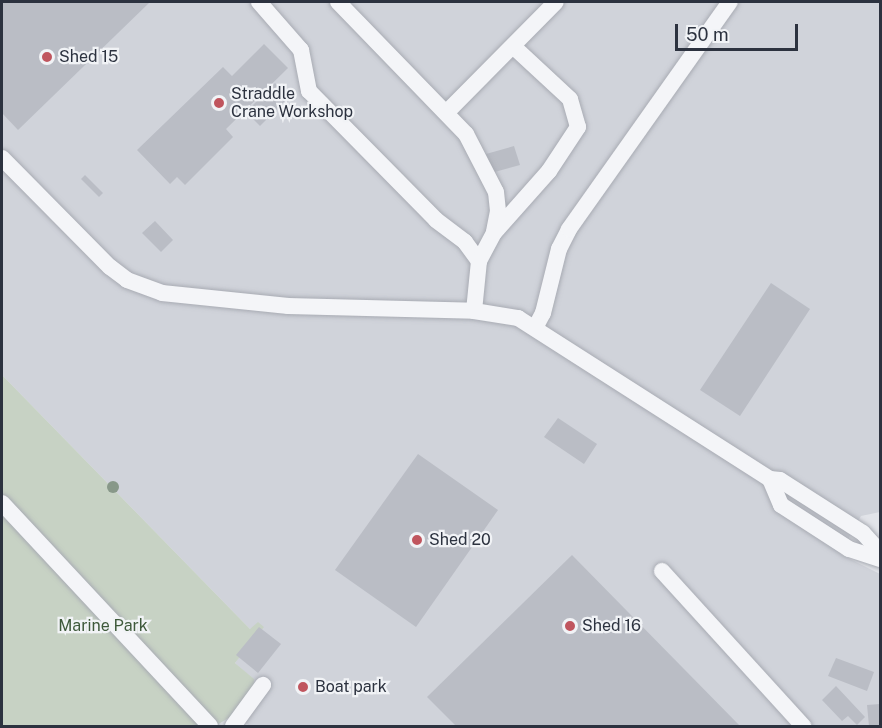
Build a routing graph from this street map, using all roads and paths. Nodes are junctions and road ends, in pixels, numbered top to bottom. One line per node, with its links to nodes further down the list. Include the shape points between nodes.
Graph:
1 (259, 2): 9 (street, via 301,50 309,91 436,220 465,242)
2 (338, 2): 6 (street)
3 (556, 2): 5 (street)
4 (730, 2): 11 (street, via 569,229)
5 (514, 46): 6 (street); 8 (street, via 570,99 578,127 549,171)
6 (446, 113): 8 (street, via 466,134 496,192)
7 (2, 158): 10 (street, via 110,267 127,280 162,293 288,306)
8 (494, 233): 9 (street)
9 (479, 261): 10 (street)
10 (474, 311): 11 (street, via 518,318)
11 (535, 327): 12 (street)
12 (770, 479): 14 (street, via 780,480 863,533); 15 (street, via 781,505 849,549)
13 (2, 503): 18 (street)
14 (880, 552)
15 (880, 559)
16 (662, 571): 20 (street)
17 (263, 685): 19 (street)
18 (210, 726)
19 (233, 726)
20 (803, 726)

